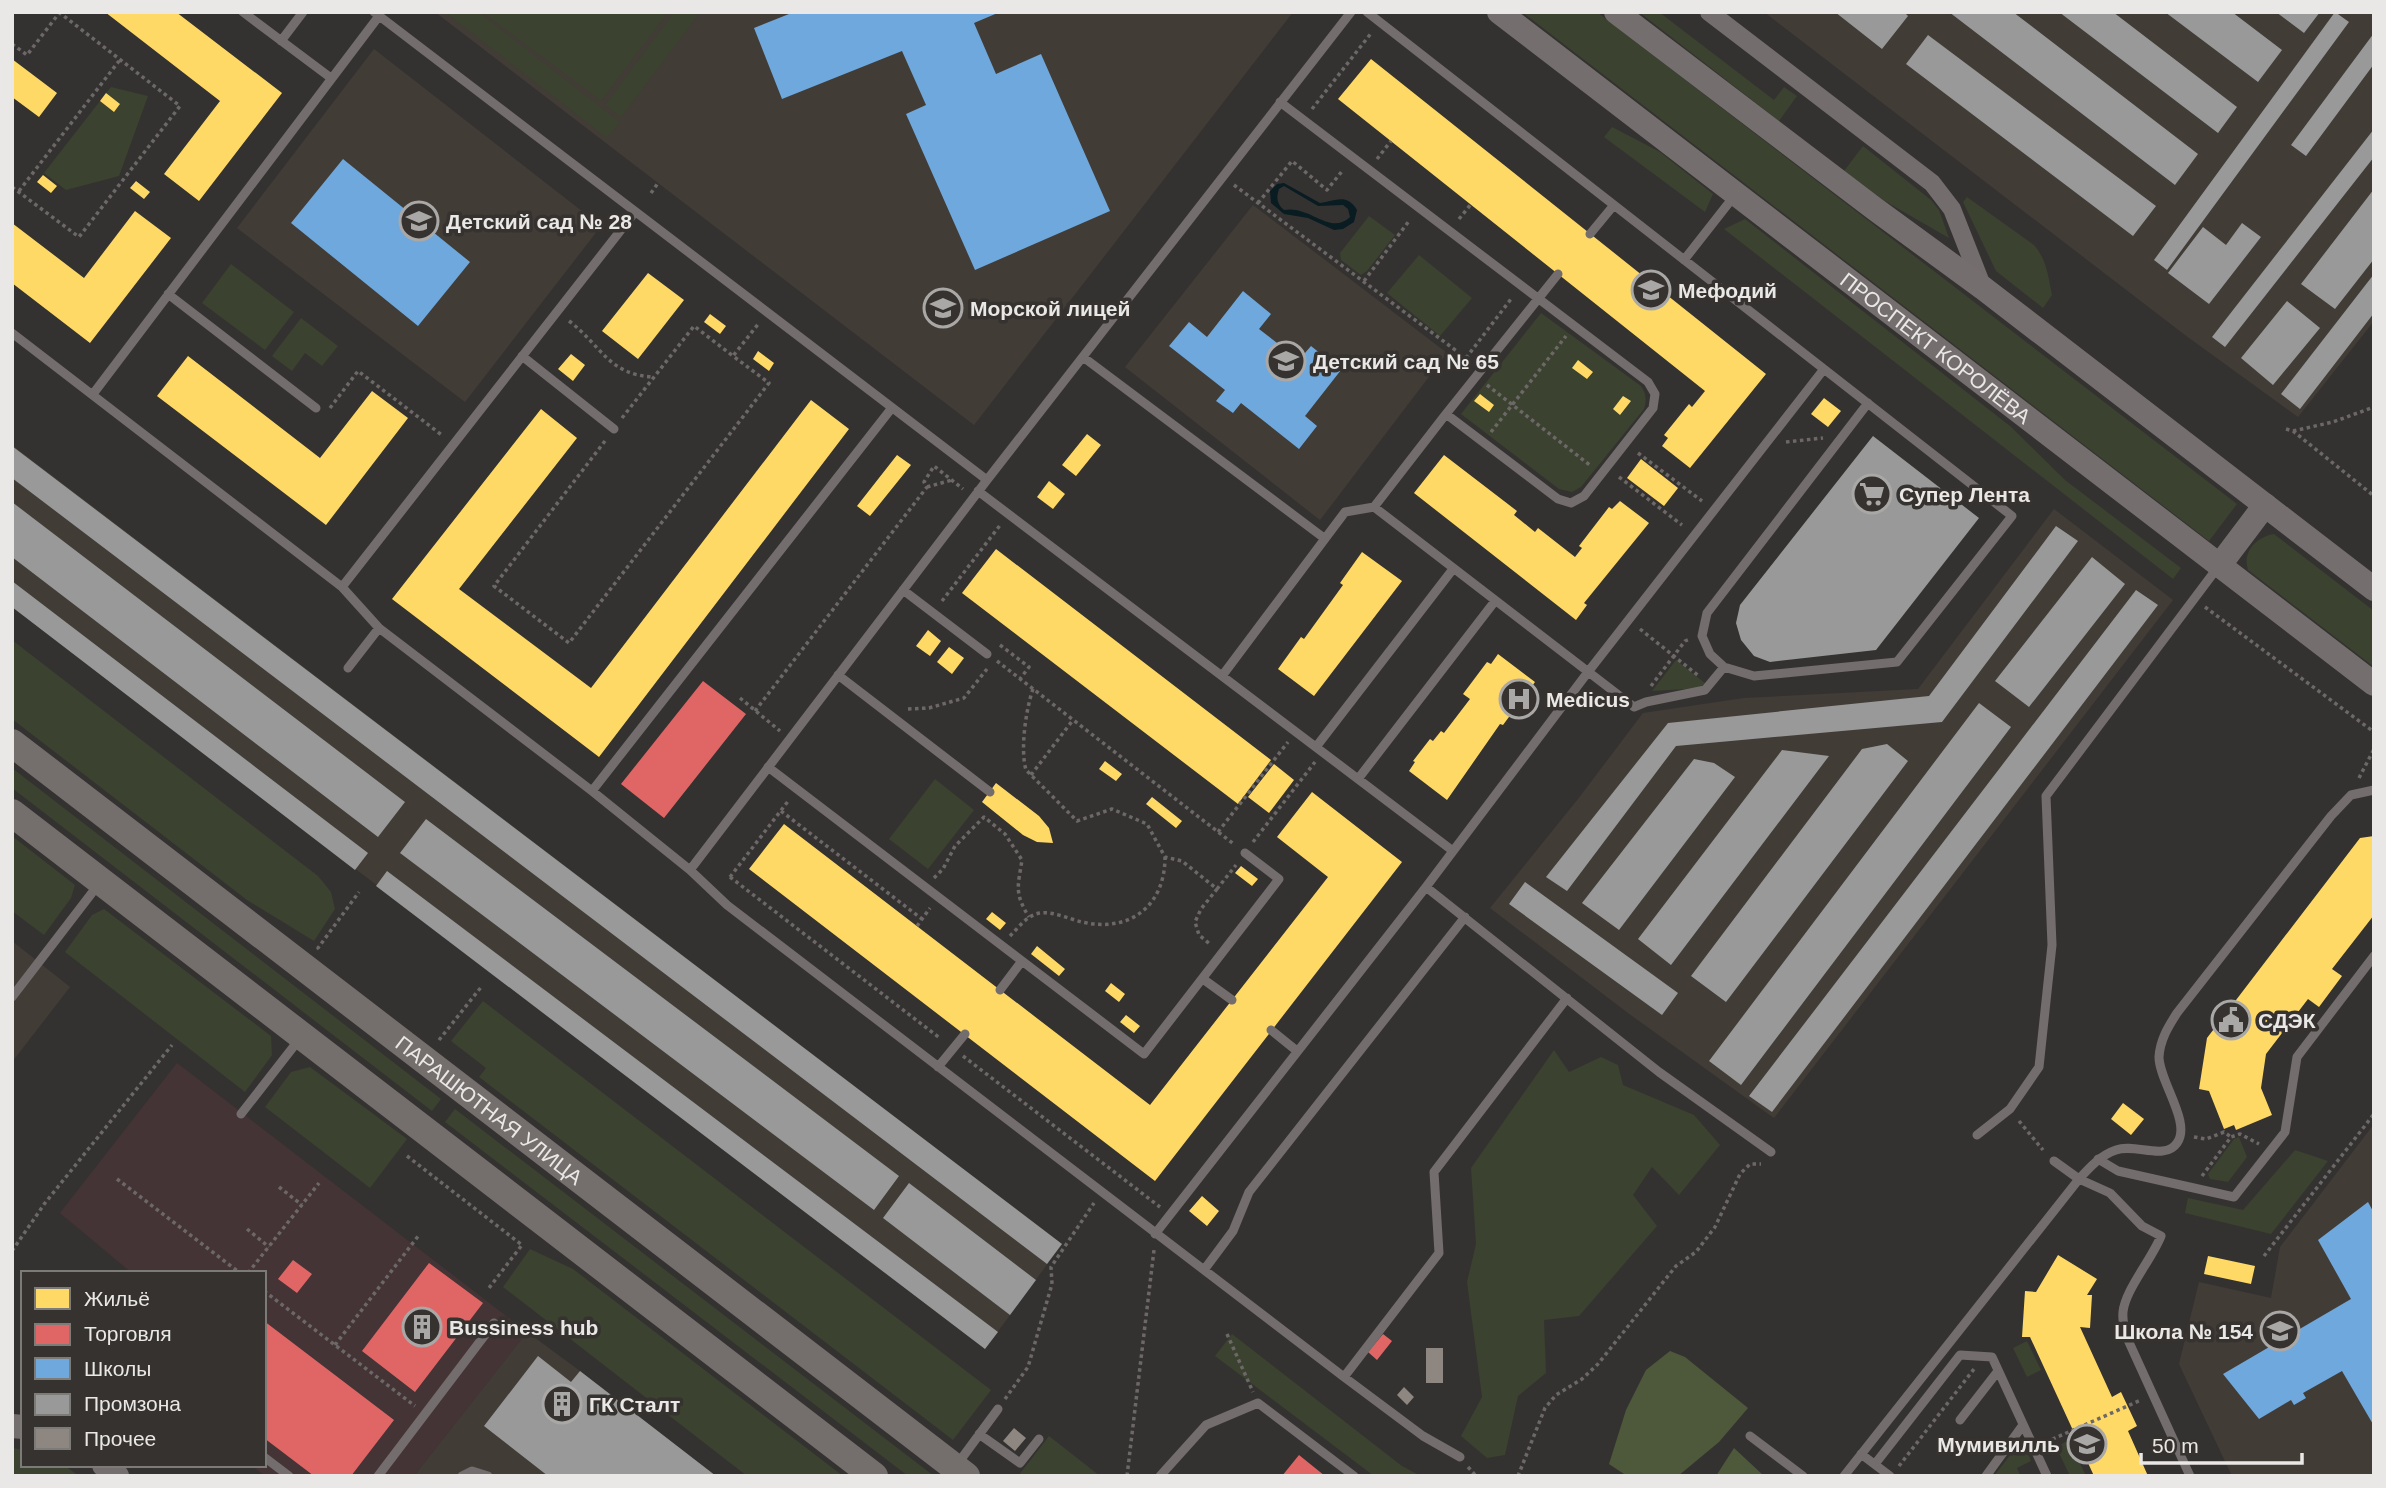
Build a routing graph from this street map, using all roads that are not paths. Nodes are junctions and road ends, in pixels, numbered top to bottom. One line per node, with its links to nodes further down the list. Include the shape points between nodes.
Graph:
1 (243, 12): 9 (lane)
2 (303, 12): 9 (lane)
3 (1351, 12): 11 (lane)
4 (1367, 12): 13 (lane)
5 (1499, 12): 12 (street, ПРОСПЕКТ КОРОЛЁВА)
6 (1616, 12): 18 (street)
7 (1709, 12): 18 (street, via 1932,183 1952,209)
8 (376, 14): 10 (lane); 14 (lane)
9 (281, 41): 10 (lane)
10 (331, 78): 19 (lane)
11 (1280, 102): 20 (lane); 23 (lane)
12 (1736, 194): 16 (lane); 36 (street, ПРОСПЕКТ КОРОЛЁВА)
13 (1614, 205): 15 (lane); 16 (lane)
14 (635, 212): 22 (lane); 28 (lane)
15 (1590, 234)
16 (1684, 260): 24 (lane)
17 (1558, 274): 20 (lane)
18 (1983, 288): 33 (street)
19 (168, 294): 25 (lane); 27 (lane)
20 (1538, 298): 29 (lane); 29 (lane, via 1648,382 1655,394 1653,408 1604,471 1584,496 1571,503 1558,499)
21 (12, 333): 25 (lane)
22 (522, 356): 30 (lane); 38 (lane)
23 (1083, 357): 31 (lane); 35 (lane)
24 (1824, 369): 26 (lane); 46 (lane)
25 (93, 394): 38 (lane)
26 (1868, 404): 44 (lane, via 1707,613 1702,636 1710,654); 44 (lane, via 2011,516 1897,662 1754,676)
27 (316, 408)
28 (891, 409): 31 (lane); 55 (lane)
29 (1446, 414): 34 (lane)
30 (614, 429)
31 (987, 480): 32 (lane)
32 (978, 491): 40 (lane); 48 (lane)
33 (2265, 505): 36 (street); 39 (street)
34 (1374, 507): 35 (lane, via 1345,512); 37 (lane)
35 (1324, 538): 48 (lane)
36 (2219, 566): 49 (street, ПРОСПЕКТ КОРОЛЁВА); 77 (lane, via 2046,796 2052,945 2039,1067 2010,1109)
37 (1453, 569): 41 (lane); 51 (lane)
38 (342, 587): 42 (lane)
39 (2374, 589)
40 (903, 590): 43 (lane); 47 (lane)
41 (1495, 601): 46 (lane); 53 (lane)
42 (379, 628): 45 (lane); 55 (lane)
43 (987, 654)
44 (1724, 667): 46 (lane, via 1704,690 1634,707)
45 (348, 668)
46 (1588, 672): 58 (lane)
47 (838, 675): 52 (lane); 56 (lane)
48 (1222, 676): 51 (lane)
49 (2374, 684)
50 (12, 743): 97 (main road, ПАРАШЮТНАЯ УЛИЦА)
51 (1319, 750): 53 (lane)
52 (768, 767): 60 (lane); 65 (lane)
53 (1358, 779): 58 (lane)
54 (2374, 790): 79 (lane, via 2351,795 2322,827 2163,1035 2159,1058 2181,1123 2177,1145 2167,1151 2118,1149)
55 (592, 791): 60 (lane)
56 (990, 792)
57 (12, 813): 61 (main road)
58 (1453, 851): 62 (lane)
59 (1245, 853): 66 (lane, via 1279,879)
60 (690, 870): 75 (lane)
61 (101, 881): 68 (lane); 73 (main road)
62 (1426, 887): 63 (lane); 74 (lane)
63 (1465, 917): 69 (lane); 83 (lane, via 1249,1192 1233,1231)
64 (2374, 956): 79 (lane, via 2297,1057 2285,1132 2234,1196 2118,1171)
65 (1022, 961): 66 (lane, via 1144,1054); 67 (lane)
66 (1203, 979): 70 (lane)
67 (1000, 990)
68 (12, 997)
69 (1567, 998): 78 (lane, via 1659,1072); 86 (lane, via 1434,1172 1439,1253)
70 (1232, 1000)
71 (1271, 1031): 74 (lane)
72 (965, 1034): 75 (lane)
73 (302, 1036): 76 (lane); 102 (main road)
74 (1297, 1051): 82 (lane)
75 (938, 1068): 82 (lane)
76 (241, 1114)
77 (1977, 1135)
78 (1771, 1152)
79 (2098, 1159): 81 (lane)
80 (2054, 1161): 81 (lane)
81 (2079, 1179): 93 (lane); 110 (lane, via 2110,1193 2142,1226 2161,1236 2122,1314 2128,1340)
82 (1155, 1234): 83 (lane)
83 (1204, 1270): 86 (lane)
84 (494, 1323): 99 (lane)
85 (1998, 1371): 88 (lane); 89 (lane); 96 (lane, via 1992,1357 1960,1355)
86 (1344, 1377): 94 (lane, via 1423,1436)
87 (998, 1409): 90 (lane)
88 (1960, 1420)
89 (2023, 1425): 108 (lane); 109 (lane)
90 (979, 1434): 92 (lane, via 1020,1463); 97 (lane)
91 (1750, 1436): 105 (lane)
92 (1039, 1439)
93 (1861, 1454): 96 (lane); 106 (lane)
94 (1460, 1457)
95 (266, 1459): 98 (lane)
96 (1875, 1464): 107 (lane)
97 (960, 1471)
98 (289, 1476)
99 (378, 1476)
100 (462, 1476): 101 (lane, via 472,1471)
101 (488, 1476)
102 (874, 1476)
103 (1160, 1476): 104 (lane, via 1206,1424 1258,1403)
104 (1354, 1476)
105 (1803, 1476)
106 (1844, 1476)
107 (1891, 1476)
108 (1986, 1476)
109 (2047, 1476)
110 (2190, 1476)

